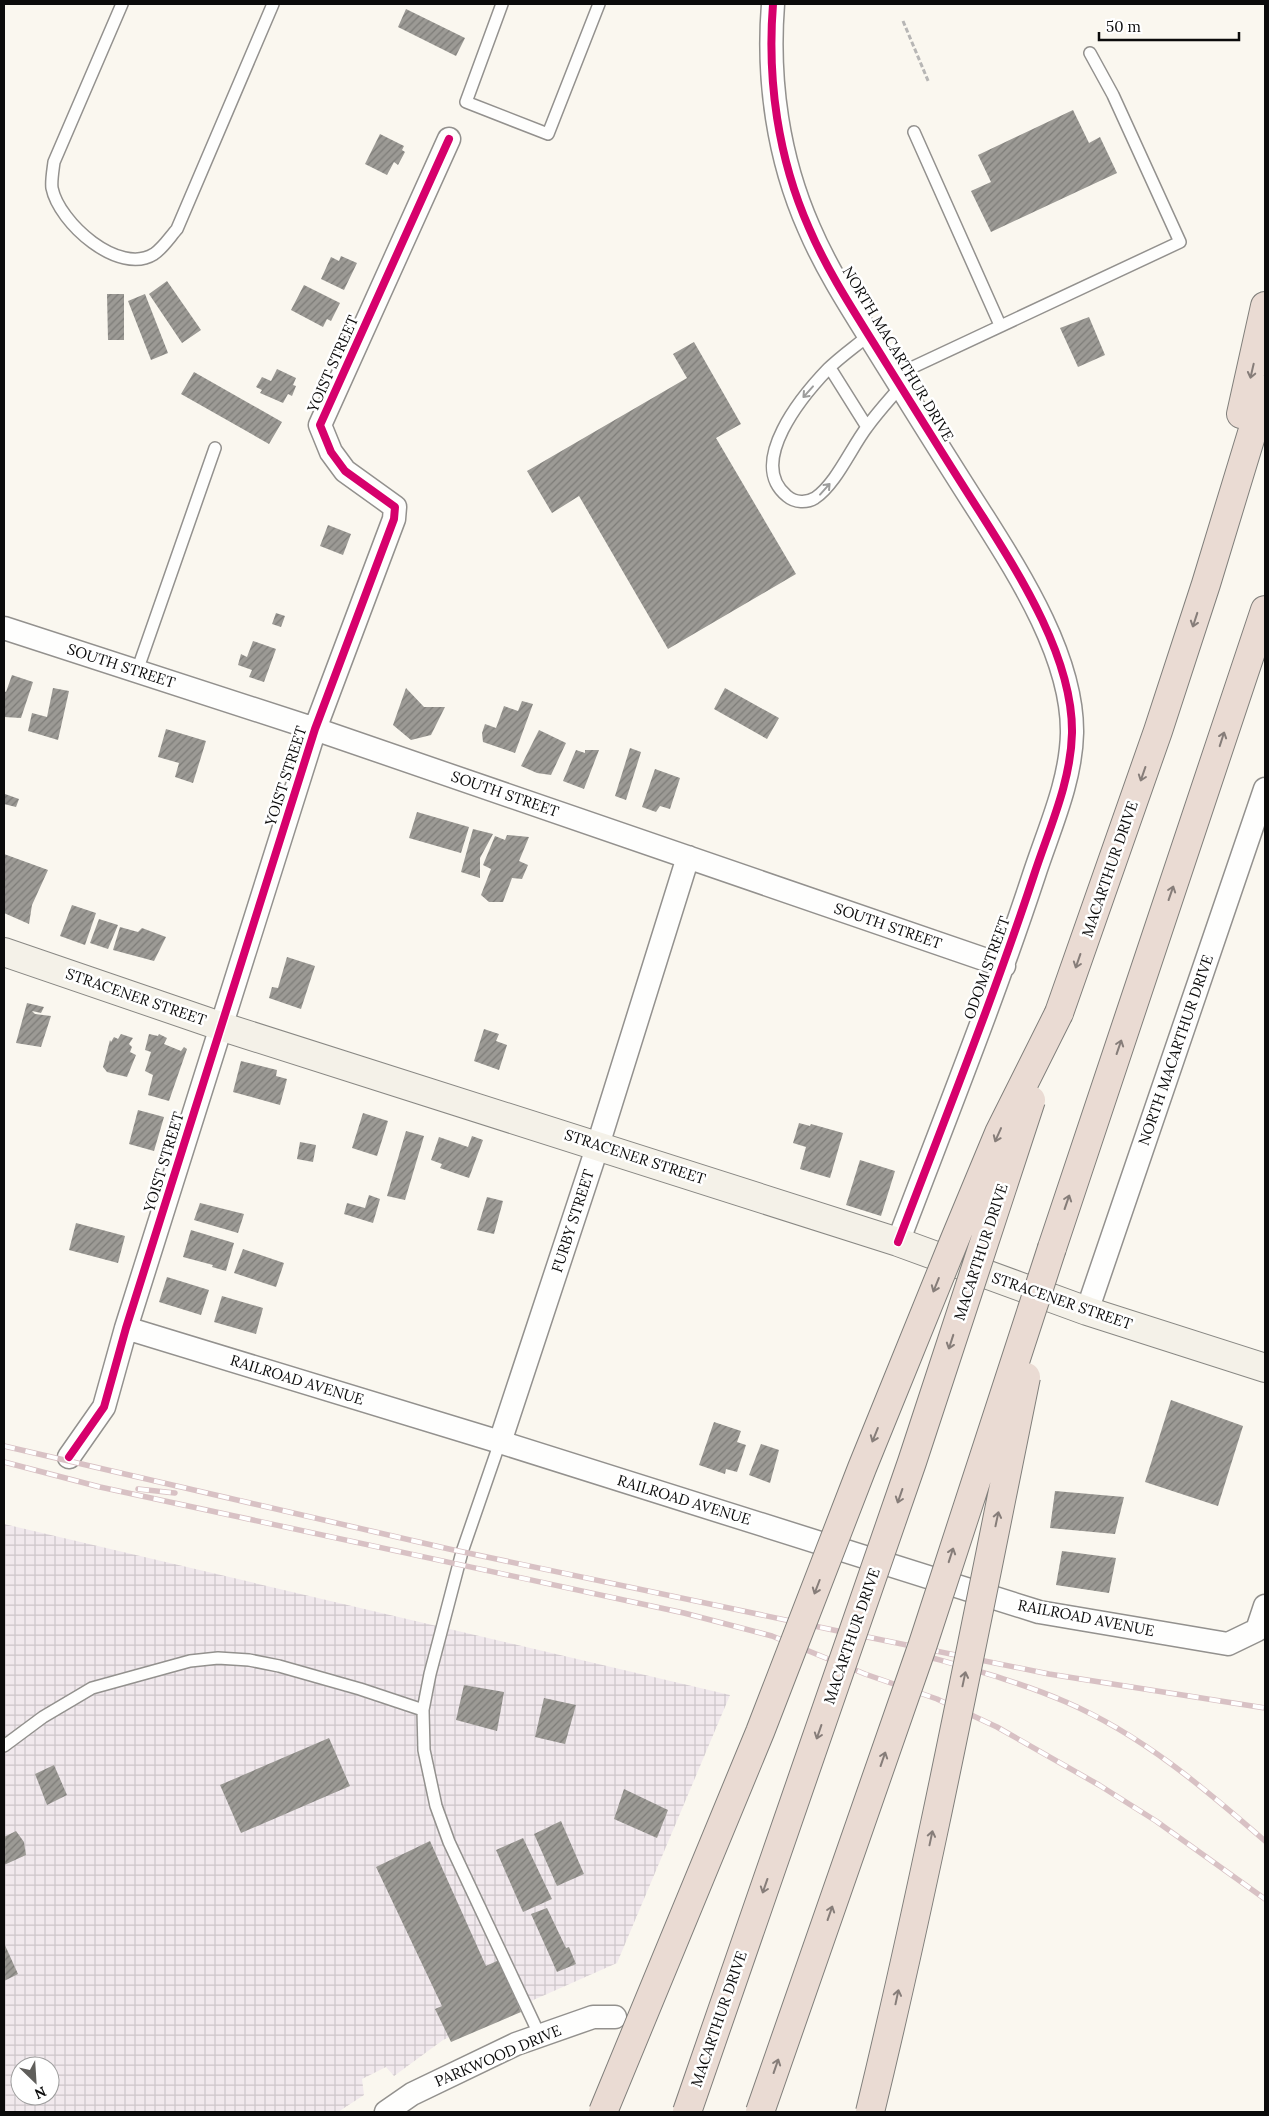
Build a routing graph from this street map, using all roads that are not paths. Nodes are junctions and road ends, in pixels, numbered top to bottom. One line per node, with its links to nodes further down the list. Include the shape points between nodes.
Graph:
1 (122, 4): 2 (lane, via 54,162 52,188 61,209 77,230 112,254 129,259 154,254 177,229)
2 (273, 4)
3 (502, 4): 4 (lane, via 466,102 548,134)
4 (600, 4)
5 (773, 4): 11 (street, NORTH MACARTHUR DRIVE, via 772,84 780,139 792,182 809,229)
6 (1090, 53): 10 (lane, via 1113,95 1180,242)
7 (914, 132): 10 (lane)
8 (449, 139): 22 (street, YOIST STREET, via 320,425 331,452 345,471 394,507 394,519)
9 (1265, 306): 17 (highway, one-way to 17)
10 (1000, 325): 13 (lane)
11 (869, 335): 12 (lane); 13 (street, NORTH MACARTHUR DRIVE)
12 (830, 368): 15 (lane); 15 (lane, one-way to 15, via 798,402 774,449 773,470 778,487 788,498 800,502 813,499 825,490)
13 (898, 381): 15 (lane); 21 (street, NORTH MACARTHUR DRIVE, via 1032,602 1057,651)
14 (1265, 390): 17 (highway, MACARTHUR DRIVE)
15 (867, 428)
16 (215, 448): 20 (lane)
17 (1206, 584): 27 (highway, MACARTHUR DRIVE, one-way to 27)
18 (1265, 610): 31 (highway, one-way to 18)
19 (4, 628): 20 (street, SOUTH STREET)
20 (137, 671): 22 (street, SOUTH STREET)
21 (1067, 696): 26 (street, ODOM STREET, via 1072,728 1070,766)
22 (315, 729): 24 (street, SOUTH STREET); 28 (street, YOIST STREET)
23 (1265, 789): 32 (street, NORTH MACARTHUR DRIVE)
24 (688, 857): 26 (street, SOUTH STREET); 29 (street, FURBY STREET)
25 (4, 952): 28 (street, STRACENER STREET)
26 (1004, 966): 30 (street, ODOM STREET)
27 (1059, 1013): 44 (highway, one-way to 44, bridge, via 999,1133 958,1230 760,1732); 45 (highway, MACARTHUR DRIVE, one-way to 45, bridge, via 912,1462)
28 (220, 1026): 29 (street, STRACENER STREET); 33 (street, YOIST STREET)
29 (598, 1145): 30 (street, STRACENER STREET); 35 (street, FURBY STREET)
30 (898, 1242): 32 (street, STRACENER STREET)
31 (1052, 1248): 41 (highway, one-way to 31, bridge); 46 (highway, one-way to 31, bridge, via 922,1647)
32 (1087, 1311): 34 (street, STRACENER STREET)
33 (126, 1328): 35 (street, RAILROAD AVENUE); 36 (street, YOIST STREET, via 104,1407)
34 (1265, 1368)
35 (500, 1442): 37 (street, RAILROAD AVENUE, via 1039,1612 1228,1644 1257,1630); 38 (lane, via 462,1552)
36 (69, 1457)
37 (1265, 1606)
38 (423, 1710): 39 (lane, via 279,1666 218,1658 190,1661 92,1688 43,1717); 42 (lane, via 424,1750 439,1815)
39 (4, 1746)
40 (615, 2017): 42 (street, PARKWOOD DRIVE, via 593,2017)
41 (890, 2031): 47 (highway, bridge); 48 (highway, bridge)
42 (540, 2036): 43 (street, PARKWOOD DRIVE, via 516,2044 412,2094)
43 (386, 2112)
44 (603, 2112)
45 (687, 2112)
46 (760, 2112)
47 (870, 2112)
48 (884, 2112)

